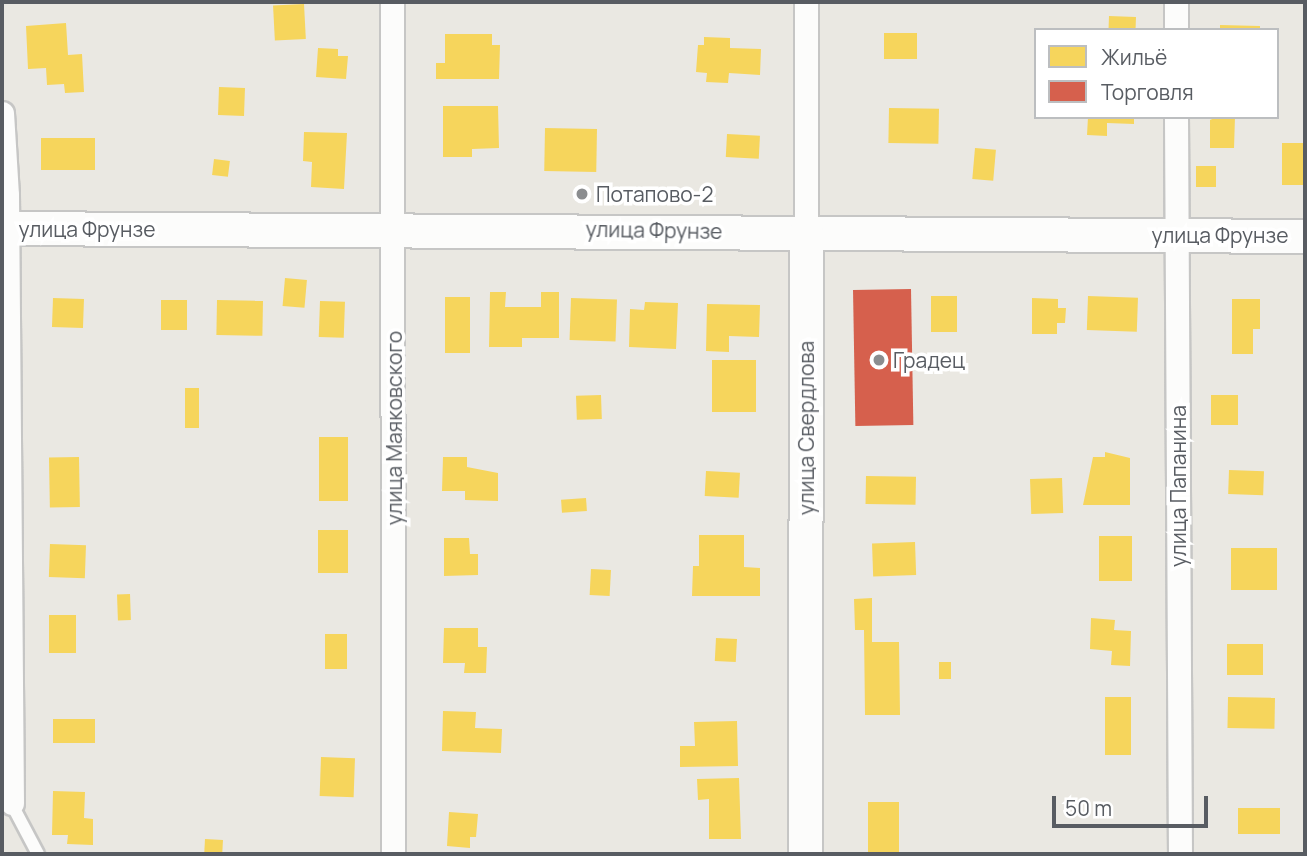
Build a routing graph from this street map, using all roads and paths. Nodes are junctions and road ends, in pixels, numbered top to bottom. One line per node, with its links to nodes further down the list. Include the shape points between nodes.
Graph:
1 (392, 2): 8 (street, улица Маяковского)
2 (806, 2): 9 (street, улица Свердлова)
3 (1176, 2): 4 (street)
4 (1176, 28)
5 (2, 113): 7 (street)
6 (1176, 119): 10 (street, улица Папанина)
7 (4, 228): 8 (main road, улица Фрунзе); 12 (street)
8 (395, 229): 9 (main road, улица Фрунзе); 14 (street, улица Маяковского)
9 (806, 232): 10 (main road, улица Фрунзе); 15 (main road, улица Свердлова)
10 (1176, 235): 11 (main road, улица Фрунзе); 16 (street, улица Папанина)
11 (1305, 236)
12 (7, 797): 13 (lane)
13 (38, 854)
14 (393, 854)
15 (805, 854)
16 (1180, 854)

